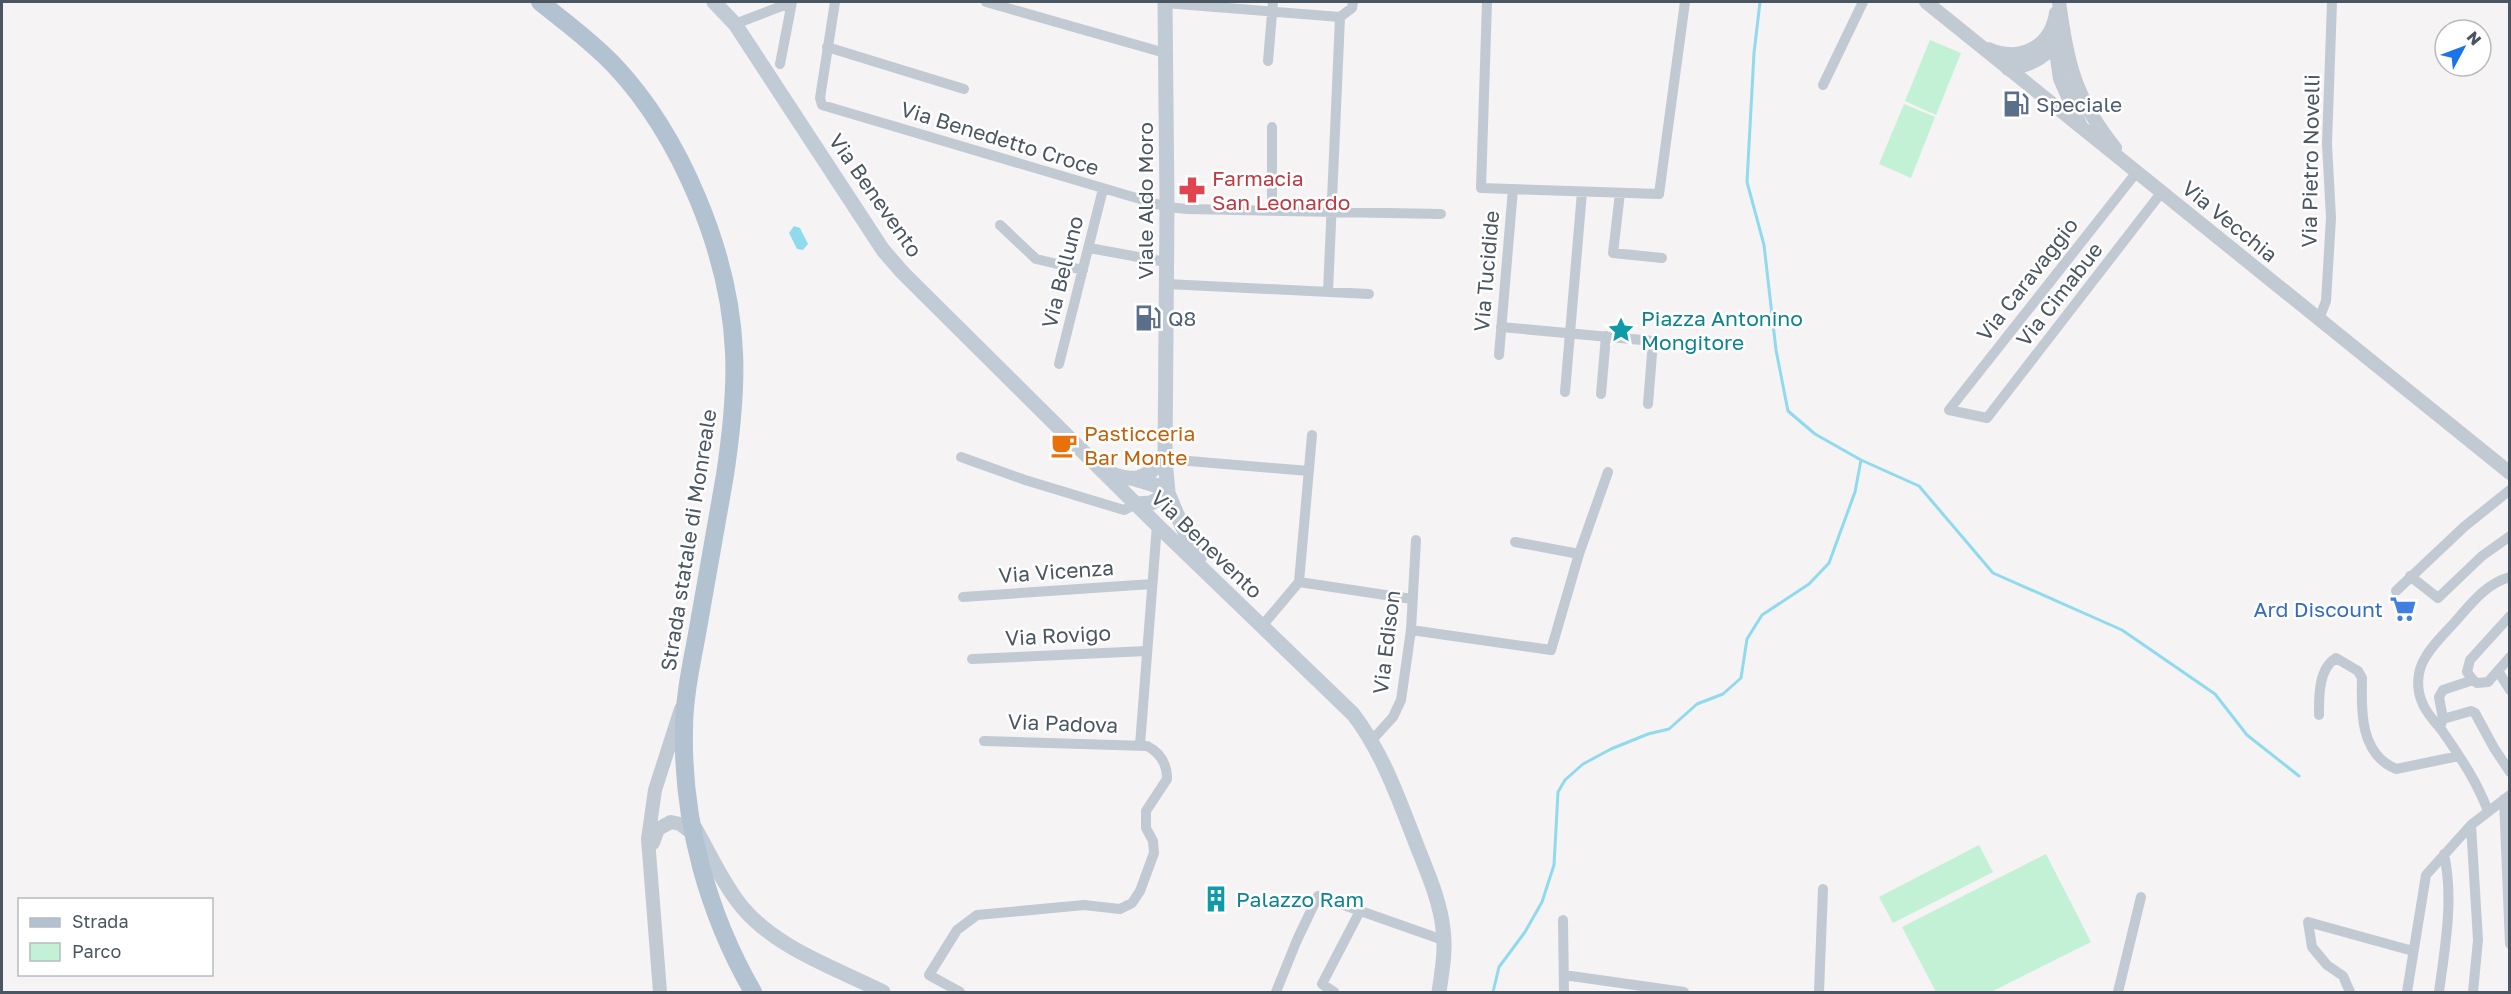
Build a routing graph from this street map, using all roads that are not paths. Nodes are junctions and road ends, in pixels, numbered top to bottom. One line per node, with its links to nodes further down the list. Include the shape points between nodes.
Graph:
1 (540, 2): 89 (main road, Strada statale di Monreale, via 615,66 664,130 708,223 725,290 734,351 733,415)
2 (714, 2): 16 (main road, Via Benevento)
3 (792, 2): 16 (street); 23 (street)
4 (835, 2): 20 (street)
5 (986, 2): 21 (street)
6 (1165, 2): 14 (street); 21 (main road, Viale Aldo Moro)
7 (1353, 2): 15 (street, via 1352,8)
8 (1487, 2): 31 (street, via 1481,188)
9 (1685, 2): 33 (street, via 1659,194)
10 (1863, 2): 25 (street)
11 (1926, 2): 18 (street, Via Vecchia)
12 (2058, 2): 17 (street)
13 (2332, 2): 47 (street, Via Pietro Novelli, via 2326,144 2331,218 2326,301)
14 (1273, 6): 15 (street); 22 (street)
15 (1340, 17): 37 (street)
16 (735, 24): 60 (main road, Via Benevento, via 883,250)
17 (2058, 29): 18 (street, via 2016,55); 19 (street); 29 (street, via 2085,104)
18 (1979, 45): 24 (street, Via Vecchia)
19 (2055, 45): 24 (street, via 2039,59); 28 (street, via 2060,79)
20 (827, 46): 26 (street); 30 (street, Via Benedetto Croce, via 822,105)
21 (1165, 53): 35 (main road, Viale Aldo Moro)
22 (1268, 61)
23 (780, 64)
24 (2008, 69): 28 (street, Via Vecchia)
25 (1823, 85)
26 (964, 89)
27 (1272, 127): 36 (street)
28 (2083, 129): 29 (street, Via Vecchia)
29 (2136, 173): 34 (street, Via Vecchia); 56 (street, Via Caravaggio, via 1949,410)
30 (1103, 189): 35 (street, Via Benedetto Croce); 40 (street, Via Belluno)
31 (1513, 189): 32 (street); 48 (street, Via Tucidide)
32 (1582, 192): 33 (street); 49 (street)
33 (1620, 193): 41 (street, via 1613,253)
34 (2161, 193): 47 (street, Via Vecchia); 56 (street, Via Cimabue)
35 (1167, 207): 36 (street, Via Benedetto Croce); 42 (main road, Viale Aldo Moro)
36 (1272, 210): 37 (street, Via Benedetto Croce)
37 (1330, 211): 38 (street, Via Benedetto Croce); 45 (street)
38 (1441, 214)
39 (1000, 225): 43 (street, via 1036,259)
40 (1089, 248): 42 (street); 43 (street, Via Belluno)
41 (1662, 258)
42 (1166, 261): 44 (main road, Viale Aldo Moro)
43 (1083, 270): 52 (street, Via Belluno)
44 (1167, 284): 45 (street); 59 (main road, Viale Aldo Moro)
45 (1328, 292): 46 (street)
46 (1369, 294)
47 (2319, 319): 63 (street, Via Vecchia)
48 (1501, 327): 49 (street); 51 (street, Via Tucidide)
49 (1572, 334): 50 (street); 53 (street)
50 (1605, 340): 54 (street); 55 (street, via 1653,341)
51 (1498, 355)
52 (1059, 364)
53 (1565, 392)
54 (1601, 394)
55 (1648, 404)
56 (1987, 418)
57 (1312, 435): 61 (street)
58 (961, 458): 67 (street, via 1124,510)
59 (1165, 459): 61 (street); 64 (main road, via 1146,476); 66 (main road, Viale Aldo Moro)
60 (1102, 470): 64 (main road); 67 (main road, Via Benevento)
61 (1309, 471): 76 (street)
62 (1608, 472): 72 (street)
63 (2510, 473)
64 (1135, 479): 66 (main road)
65 (2510, 490): 74 (street)
66 (1168, 493): 67 (main road, via 1151,503); 73 (main road, Viale Aldo Moro)
67 (1136, 504): 68 (main road, Via Benevento)
68 (1157, 525): 73 (main road, Via Benevento); 77 (street)
69 (2510, 536): 74 (street, via 2482,556 2438,598)
70 (1416, 540): 80 (street, Via Edison)
71 (1515, 542): 72 (street)
72 (1579, 554): 83 (street, via 1551,650)
73 (1206, 572): 82 (main road, Via Benevento)
74 (2410, 576): 78 (street)
75 (2510, 577): 92 (street, via 2498,580 2481,594 2430,649 2421,665 2420,697 2426,711)
76 (1299, 582): 80 (street); 82 (street)
77 (1152, 584): 79 (street, Via Vicenza); 84 (street)
78 (2396, 591)
79 (963, 597)
80 (1412, 599): 83 (street, Via Edison)
81 (2510, 616): 88 (street, via 2470,660 2467,672)
82 (1262, 626): 93 (main road, Via Benevento, via 1353,714)
83 (1411, 630): 93 (street, Via Edison, via 1401,700 1393,717)
84 (1147, 651): 86 (street, Via Rovigo); 95 (street)
85 (2510, 657): 87 (street)
86 (972, 659)
87 (2498, 671): 88 (street, via 2488,681); 90 (street)
88 (2473, 680): 92 (street, via 2440,693)
89 (687, 690): 101 (main road, Strada statale di Monreale, via 684,730); 103 (street, via 655,790 648,839)
90 (2510, 690)
91 (2319, 715): 96 (street, via 2320,686 2330,661 2336,658 2358,671 2362,678 2363,726 2379,759 2396,769)
92 (2441, 723): 96 (street); 97 (street, via 2471,711 2475,713)
93 (1371, 740): 108 (main road, Via Benevento, via 1434,888)
94 (984, 741): 95 (street, Via Padova)
95 (1140, 746): 115 (street, via 1147,746 1161,756 1167,779 1146,811 1146,828 1154,853 1135,900 1119,909 1084,905 977,915 957,930 929,975)
96 (2459, 756): 99 (street, via 2478,785)
97 (2510, 772)
98 (2507, 797): 99 (street); 109 (street)
99 (2488, 811): 100 (street)
100 (2471, 825): 102 (street); 126 (street, via 2478,940)
101 (692, 827): 103 (street, via 664,824 655,834); 113 (main road, Strada statale di Monreale, via 722,929); 114 (main road, via 731,892 758,923 800,951)
102 (2444, 854): 110 (street, via 2426,875); 125 (street, via 2448,926)
103 (651, 866): 112 (street)
104 (1823, 889): 121 (street)
105 (2141, 897): 122 (street)
106 (1360, 911): 108 (street); 116 (street, via 1318,896); 117 (street, via 1322,984)
107 (1563, 920): 111 (street)
108 (1443, 940): 118 (main road, Via Benevento)
109 (2510, 944)
110 (2413, 951): 123 (street, via 2308,922 2312,947 2343,976); 124 (street)
111 (1564, 975): 119 (street); 120 (street)
112 (660, 993)
113 (753, 993)
114 (883, 993)
115 (960, 993)
116 (1276, 993)
117 (1334, 993)
118 (1439, 993)
119 (1564, 993)
120 (1684, 993)
121 (1819, 993)
122 (2118, 993)
123 (2350, 993)
124 (2407, 993)
125 (2439, 993)
126 (2473, 993)

